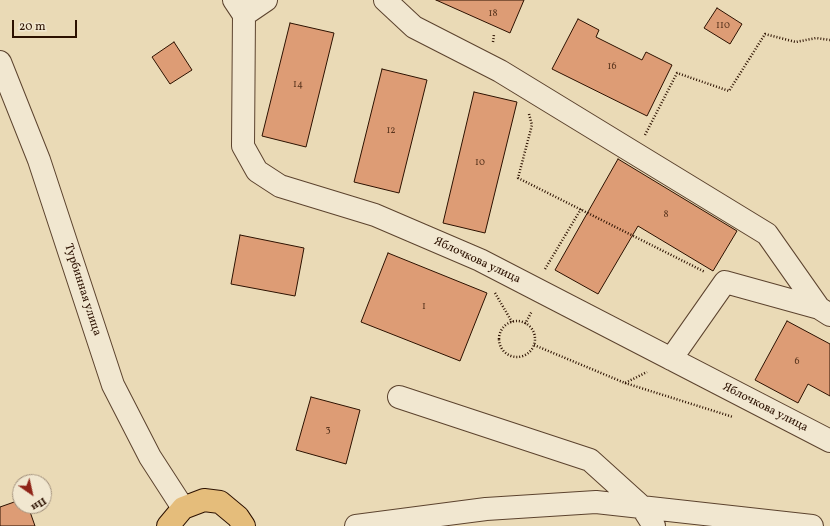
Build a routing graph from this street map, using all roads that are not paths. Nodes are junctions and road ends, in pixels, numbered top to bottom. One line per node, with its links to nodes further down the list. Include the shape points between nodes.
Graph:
1 (266, 0): 3 (street, Яблочкова улица)
2 (385, 0): 5 (street, via 414,27 500,71 767,234)
3 (239, 8): 6 (street, Яблочкова улица, via 243,146 257,170 280,186 375,215 480,260)
4 (0, 62): 10 (street, Турбинная улица, via 39,160 113,385 150,458)
5 (824, 311): 6 (street, via 725,282)
6 (671, 359): 8 (street, Яблочкова улица)
7 (399, 397): 9 (street, via 590,460)
8 (830, 441)
9 (642, 507): 13 (street, via 596,502 486,509); 14 (street); 15 (street)
10 (183, 508): 11 (main road); 12 (main road, via 204,500 220,502 238,517)
11 (168, 526)
12 (244, 526)
13 (356, 526)
14 (654, 526)
15 (812, 526)

